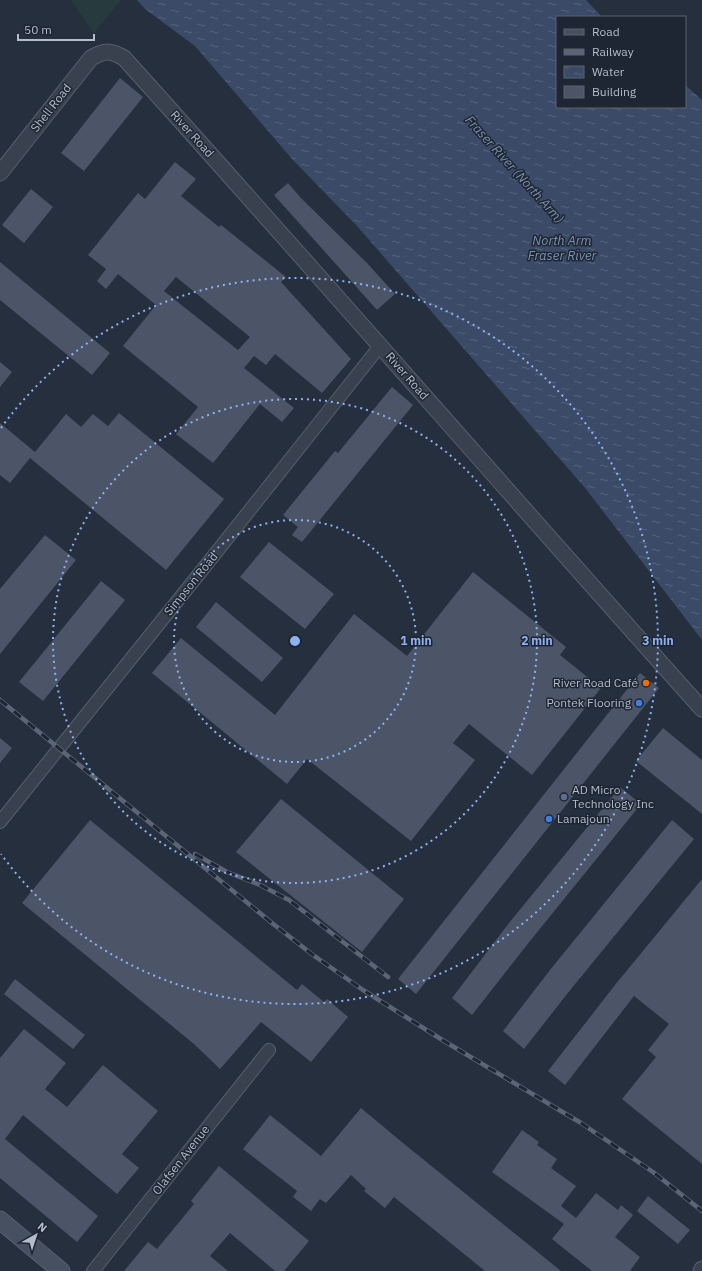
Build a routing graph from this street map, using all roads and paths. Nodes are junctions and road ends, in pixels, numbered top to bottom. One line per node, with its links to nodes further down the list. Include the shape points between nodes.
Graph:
1 (106, 52): 2 (street, Shell Road, via 101,52 85,64); 3 (street, River Road, via 124,58)
2 (0, 173)
3 (380, 346): 4 (street, River Road); 5 (street, Simpson Road)
4 (702, 709)
5 (0, 822)
6 (269, 1050): 9 (street, Olafsen Avenue)
7 (0, 1220): 8 (main road)
8 (61, 1271)
9 (93, 1271)

